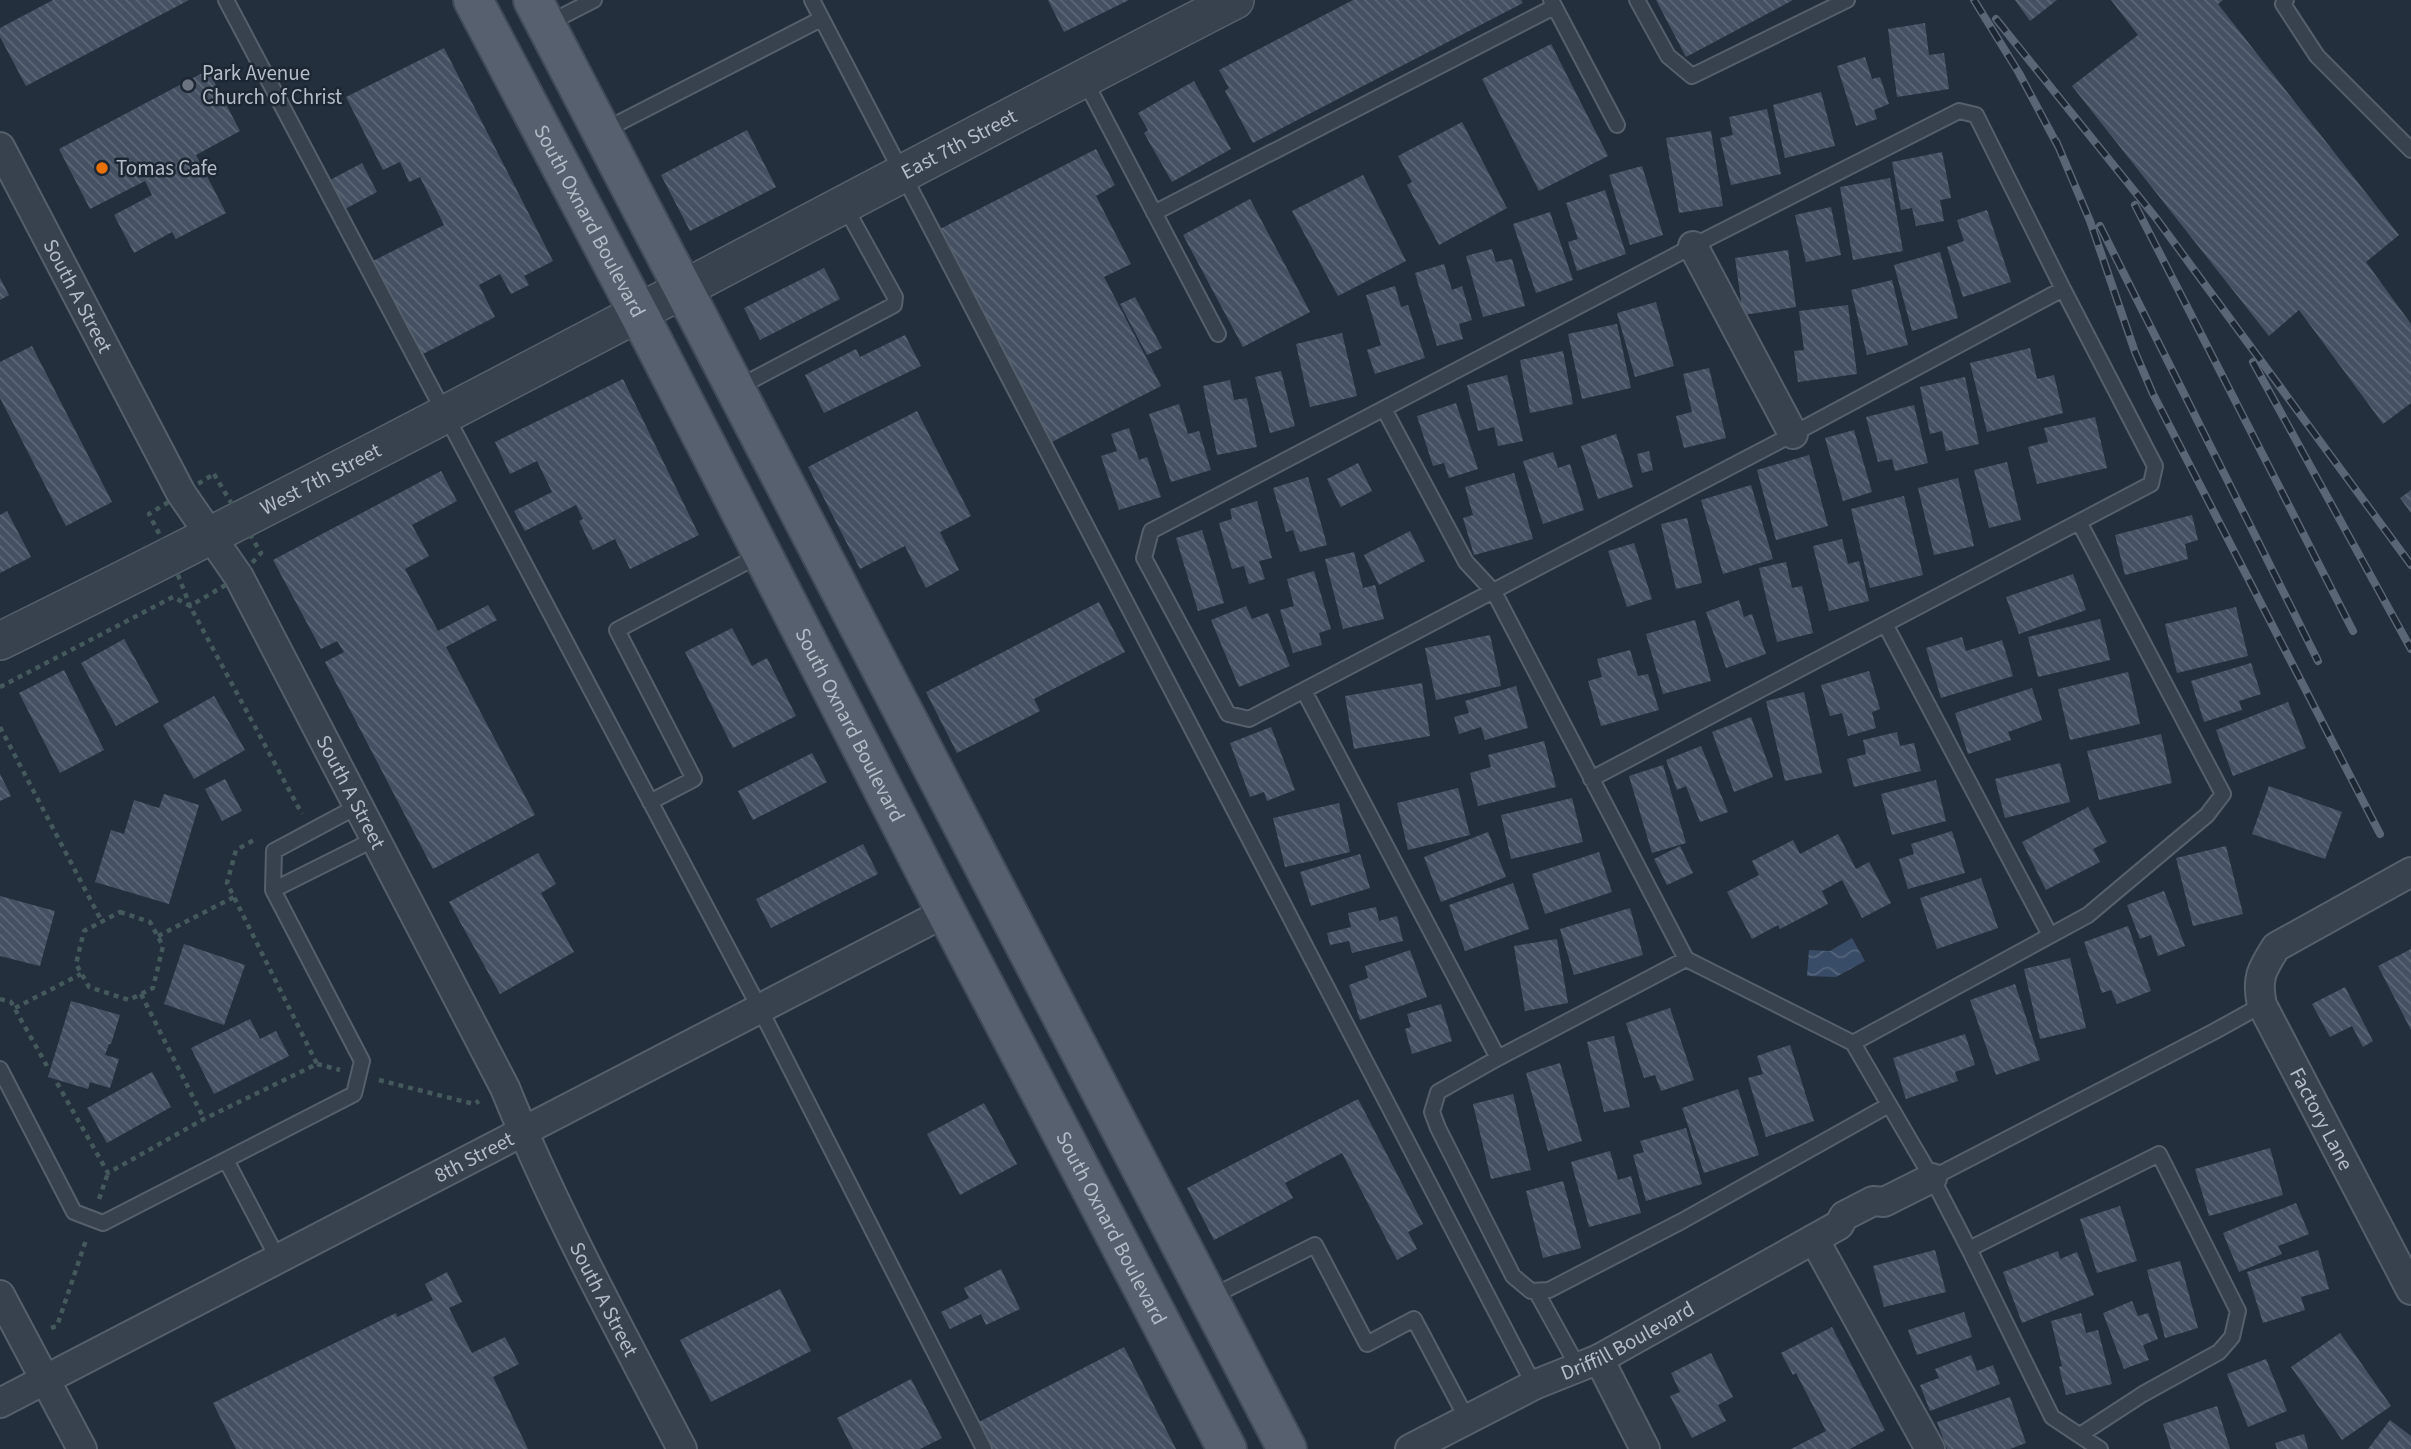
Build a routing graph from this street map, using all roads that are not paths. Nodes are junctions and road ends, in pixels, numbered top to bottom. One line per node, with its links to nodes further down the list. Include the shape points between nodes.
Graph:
1 (226, 0): 28 (lane)
2 (473, 0): 24 (main road, South Oxnard Boulevard)
3 (594, 0): 11 (lane)
4 (812, 0): 12 (lane)
5 (1235, 0): 10 (street, East 7th Street)
6 (1637, 0): 7 (lane, via 1668,56 1692,76)
7 (1847, 0)
8 (2286, 0): 17 (lane, via 2283,4 2317,56)
9 (1553, 3): 14 (lane); 20 (lane)
10 (1191, 10): 13 (street, East 7th Street)
11 (540, 12): 15 (main road)
12 (821, 19): 15 (lane); 18 (lane)
13 (1084, 79): 18 (street, East 7th Street); 20 (lane)
14 (1617, 125)
15 (601, 132): 23 (main road)
16 (0, 147): 31 (street, South A Street, via 181,493)
17 (2411, 150)
18 (902, 173): 19 (street, East 7th Street); 64 (lane)
19 (844, 204): 23 (street, East 7th Street); 26 (lane, via 895,297 894,305)
20 (1154, 213): 25 (lane)
21 (1693, 246): 22 (lane, via 1959,111 1976,115); 27 (lane); 29 (street)
22 (2063, 289): 29 (lane); 30 (lane, via 2155,466 2151,484)
23 (683, 290): 24 (street, East 7th Street); 26 (main road)
24 (639, 314): 28 (street, West 7th Street); 32 (main road, South Oxnard Boulevard)
25 (1218, 334)
26 (736, 389): 61 (main road)
27 (1384, 409): 33 (lane, via 1466,562); 36 (lane, via 1151,531 1144,558 1228,714 1249,719)
28 (445, 416): 31 (street, West 7th Street); 38 (lane)
29 (1793, 434): 33 (lane)
30 (2079, 522): 34 (lane); 44 (lane, via 2222,794 2207,816 2088,915)
31 (211, 535): 35 (street, West 7th Street); 39 (street, South A Street, via 239,576)
32 (762, 554): 38 (lane, via 617,630 694,779); 43 (main road, South Oxnard Boulevard)
33 (1493, 592): 36 (lane); 37 (lane)
34 (1885, 624): 37 (lane); 44 (lane)
35 (0, 642)
36 (1304, 691): 49 (lane)
37 (1591, 779): 45 (lane)
38 (650, 802): 47 (lane)
39 (358, 806): 40 (street, South A Street); 42 (lane, via 274,850)
40 (375, 839): 42 (lane); 52 (street, South A Street, via 505,1088)
41 (2411, 872): 46 (street, Factory Lane, via 2276,947 2257,985)
42 (273, 890): 53 (lane, via 362,1061 354,1094)
43 (946, 912): 47 (street, 8th Street); 71 (main road, South Oxnard Boulevard)
44 (2050, 935): 48 (lane)
45 (1686, 959): 48 (lane); 49 (lane)
46 (2262, 1005): 54 (lane); 58 (street, Factory Lane)
47 (760, 1009): 52 (street, 8th Street); 70 (lane)
48 (1853, 1043): 51 (lane)
49 (1498, 1058): 59 (lane, via 1438,1092 1432,1112 1513,1276 1531,1292)
50 (0, 1069): 53 (lane, via 74,1212 103,1223)
51 (1889, 1105): 54 (lane); 59 (lane, via 1682,1221 1549,1290)
52 (522, 1132): 57 (street, 8th Street); 69 (street, South A Street)
53 (226, 1160): 57 (lane)
54 (1932, 1178): 55 (street, Driffill Boulevard, via 1884,1202 1881,1211); 56 (lane)
55 (1814, 1239): 62 (street, Driffill Boulevard); 75 (street)
56 (1969, 1249): 67 (lane, via 2052,1417); 67 (lane, via 2158,1154 2238,1311 2231,1337 2219,1352)
57 (278, 1259): 63 (street, 8th Street)
58 (2411, 1290)
59 (1536, 1291): 62 (lane)
60 (0, 1296): 63 (street)
61 (1208, 1298): 66 (lane, via 1315,1245 1367,1344 1414,1319); 72 (main road)
62 (1588, 1363): 64 (street, Driffill Boulevard); 74 (street)
63 (45, 1380): 65 (street, 8th Street); 68 (street)
64 (1534, 1385): 66 (street, Driffill Boulevard)
65 (0, 1402)
66 (1467, 1419): 73 (street, Driffill Boulevard)
67 (2080, 1435): 76 (lane)
68 (82, 1449)
69 (682, 1449)
70 (984, 1449)
71 (1227, 1449)
72 (1287, 1449)
73 (1410, 1449)
74 (1646, 1449)
75 (1930, 1449)
76 (2100, 1449)

